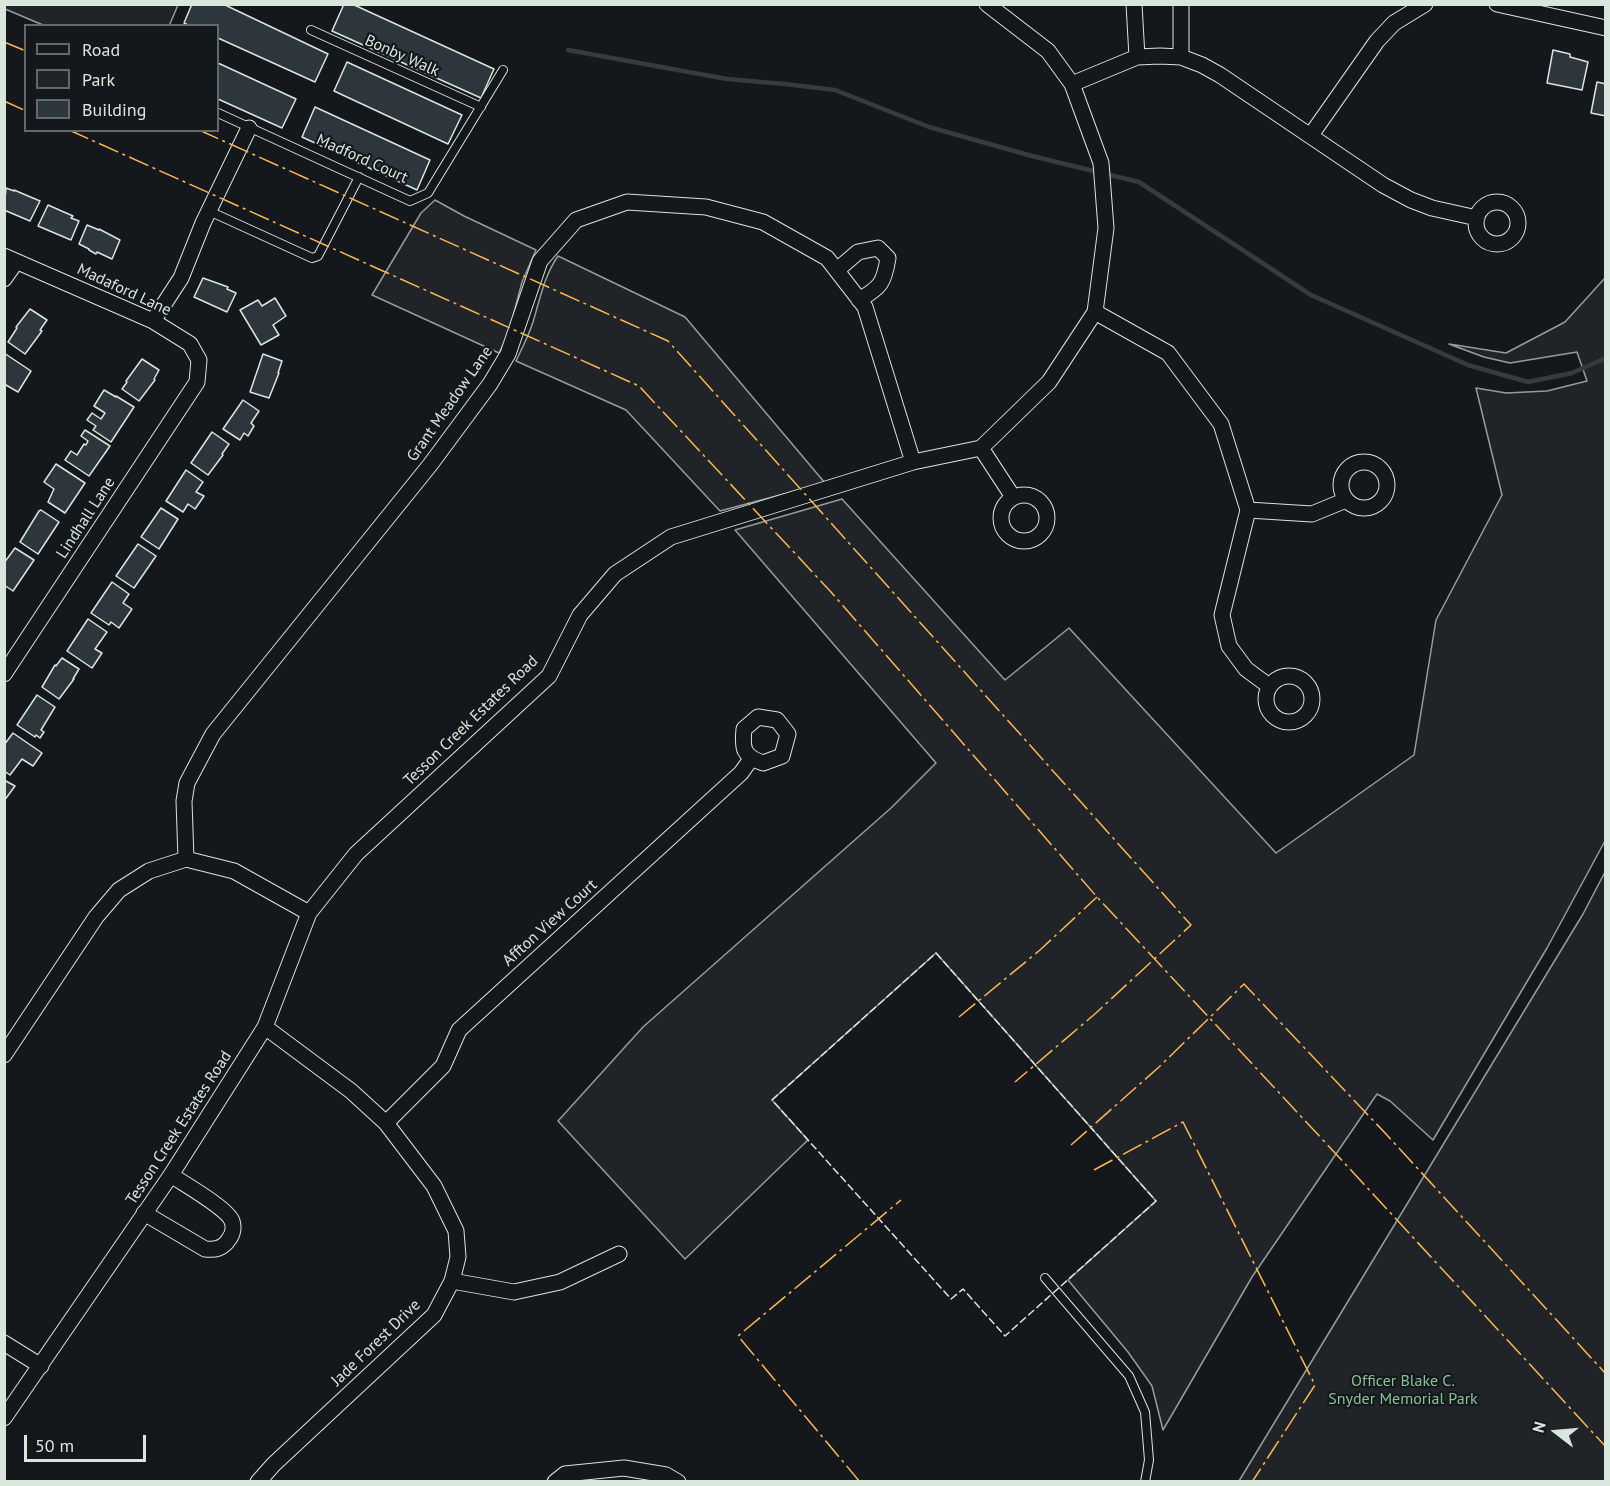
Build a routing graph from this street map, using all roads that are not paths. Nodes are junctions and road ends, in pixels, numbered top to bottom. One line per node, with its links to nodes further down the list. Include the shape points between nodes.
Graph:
1 (987, 4): 11 (street, via 1048,51)
2 (1134, 4): 8 (street)
3 (1181, 4): 9 (street)
4 (1425, 4): 15 (street, via 1394,22 1377,41)
5 (1497, 4): 6 (street)
6 (1605, 28)
7 (311, 30): 12 (lane, Bonby Walk)
8 (1137, 57): 9 (street); 11 (street)
9 (1181, 57): 15 (street, via 1220,75)
10 (503, 70): 12 (lane, Madford Court)
11 (1072, 84): 23 (street, via 1101,163 1106,228)
12 (481, 107): 16 (lane, Madford Court, via 428,193 410,201)
13 (219, 113): 14 (lane, Madford Court)
14 (249, 128): 16 (lane, Madford Court); 17 (street)
15 (1311, 135): 18 (street, via 1411,200)
16 (359, 177): 17 (lane, via 318,256 312,258)
17 (209, 211): 24 (street, via 181,278)
18 (1477, 218)
19 (10, 259): 21 (street); 24 (street, Madaford Lane)
20 (837, 270): 22 (street, Grant Meadow Lane); 22 (street, via 858,252 878,248 888,258 885,276 876,291); 34 (street, Grant Meadow Lane, via 828,258 764,222 706,207 627,202 576,220 540,261 508,354 490,384 430,465 213,734 187,783)
21 (4, 279)
22 (860, 300): 27 (street, Grant Meadow Lane)
23 (1095, 312): 26 (street, via 1049,382); 30 (street, via 1168,353 1221,424)
24 (153, 321): 25 (street, Madaford Lane, via 190,344 199,360)
25 (197, 382): 31 (street, Lindhall Lane)
26 (981, 448): 27 (street, Tesson Creek Estates Road); 28 (street)
27 (913, 462): 35 (street, Tesson Creek Estates Road, via 671,537 615,574 580,615 549,676 356,854)
28 (1013, 497)
29 (1346, 500): 30 (street, via 1312,514)
30 (1248, 510): 32 (street, via 1222,615 1229,646 1246,669)
31 (4, 674)
32 (1269, 686)
33 (751, 759): 38 (street, Affton View Court, via 741,773 459,1030 443,1066)
34 (186, 859): 35 (street, via 234,871); 37 (street, via 149,871 119,890 96,917)
35 (309, 913): 36 (street, Tesson Creek Estates Road)
36 (265, 1027): 38 (street, Jade Forest Drive, via 351,1091); 39 (street, Tesson Creek Estates Road)
37 (4, 1055)
38 (386, 1123): 43 (street, Jade Forest Drive, via 434,1186 456,1231 458,1257)
39 (171, 1175): 40 (street, Tesson Creek Estates Road); 40 (street, via 224,1211 232,1221 229,1239 215,1250 205,1249)
40 (144, 1213): 45 (street, Tesson Creek Estates Road)
41 (619, 1254): 43 (street, via 560,1282 514,1292)
42 (1045, 1278): 50 (lane, via 1129,1376 1145,1412 1149,1460)
43 (452, 1281): 47 (street, Jade Forest Drive, via 434,1315)
44 (4, 1343): 45 (street)
45 (42, 1366): 46 (street, Tesson Creek Estates Road)
46 (4, 1418)
47 (258, 1482)
48 (555, 1482): 49 (street, via 566,1474 624,1468 666,1475)
49 (678, 1482)
50 (1145, 1482)

